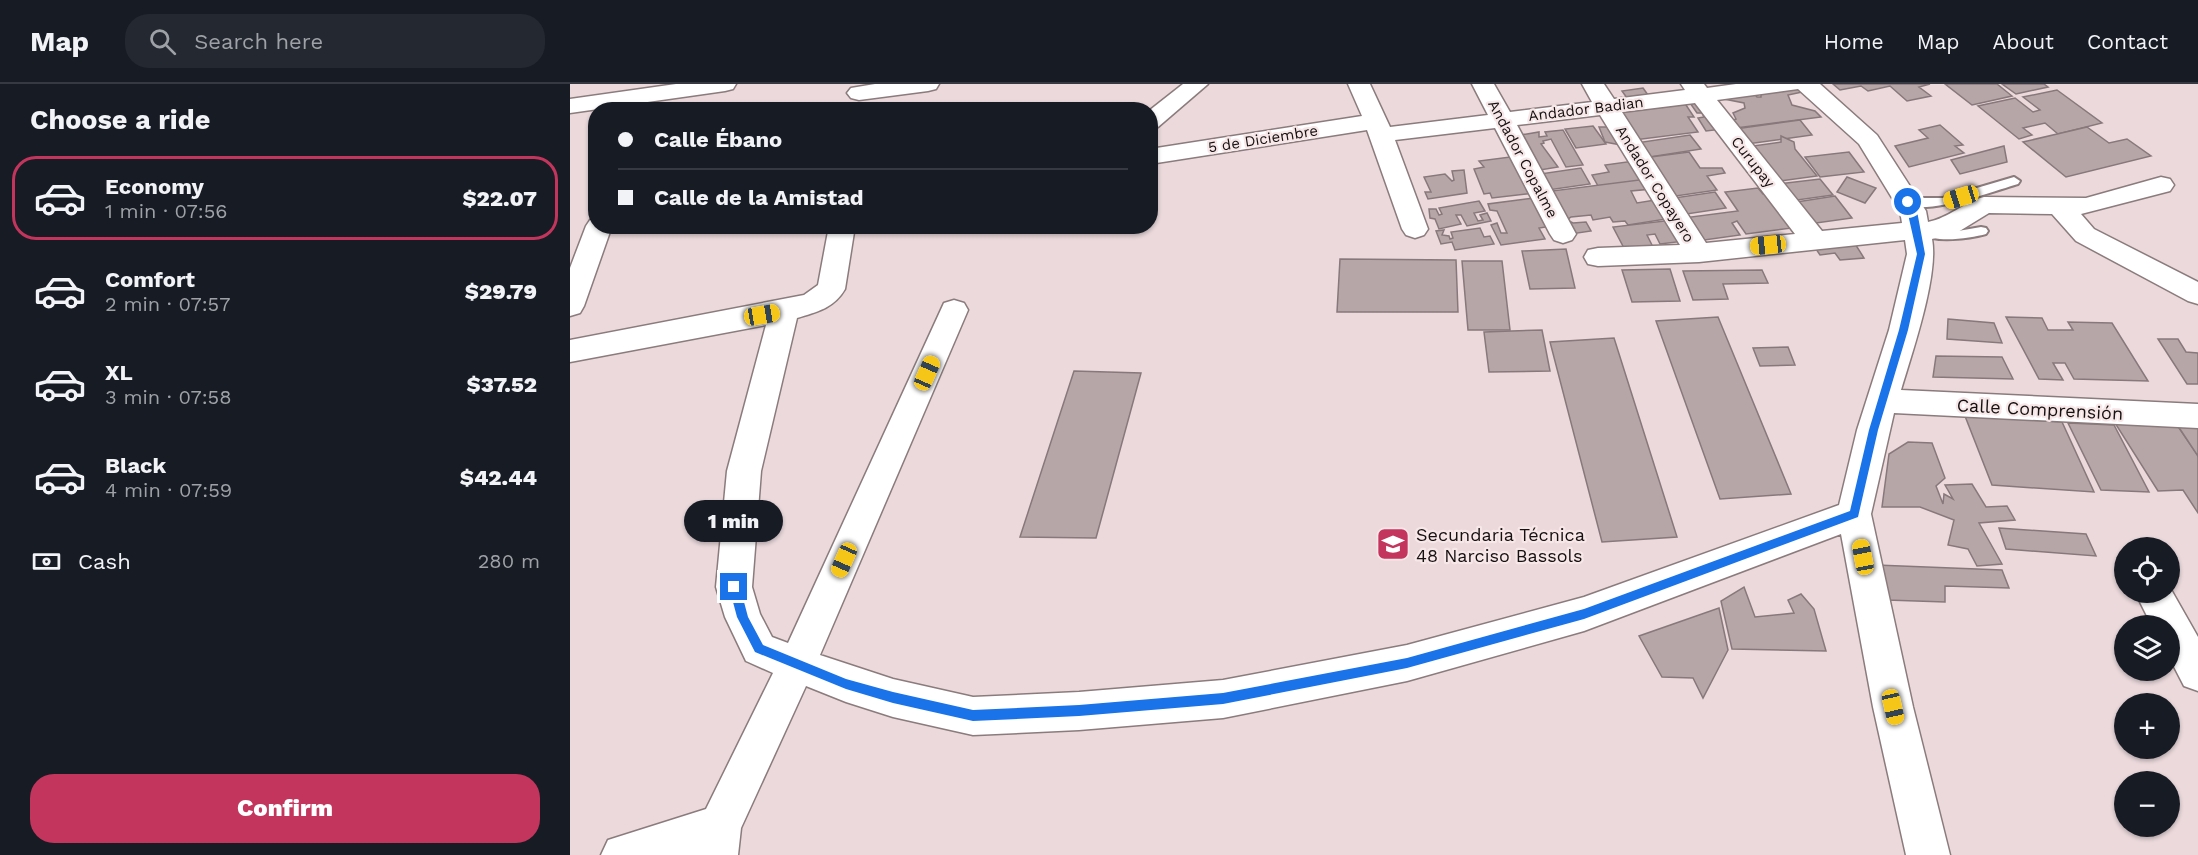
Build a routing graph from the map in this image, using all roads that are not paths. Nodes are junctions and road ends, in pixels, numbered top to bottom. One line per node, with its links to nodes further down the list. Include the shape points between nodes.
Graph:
1 (724, 84): 10 (street)
2 (928, 84): 11 (street)
3 (1197, 84): 16 (street)
4 (1359, 84): 18 (street)
5 (1483, 84): 17 (street, Andador Copalme)
6 (1593, 84): 15 (street, Andador Copayero)
7 (1792, 84): 9 (street, Andador Badian)
8 (1806, 84): 22 (street, via 1868,140)
9 (1696, 89): 15 (street, Andador Badian); 30 (street, Curupay)
10 (647, 96): 12 (street)
11 (859, 96)
12 (601, 102)
13 (588, 104): 14 (street)
14 (570, 106)
15 (1607, 106): 17 (street, Andador Badian); 31 (street, Andador Copayero)
16 (1158, 116)
17 (1502, 120): 18 (street, Andador Badian); 29 (street, Andador Copalme)
18 (1378, 128): 19 (street, 5 de Diciembre); 24 (street)
19 (1158, 156)
20 (2014, 181): 22 (lane, via 1943,202)
21 (2161, 185): 23 (street, via 2086,206)
22 (1908, 202): 25 (street)
23 (2060, 207): 25 (street, via 1984,205 1949,226); 33 (street, via 2085,235)
24 (1415, 229)
25 (1917, 231): 26 (lane, via 1958,235); 30 (street); 38 (street, via 1921,254)
26 (1981, 231)
27 (596, 234): 34 (street)
28 (841, 234): 36 (street, via 831,289 814,303)
29 (1563, 234)
30 (1814, 240): 31 (street)
31 (1699, 253): 32 (street)
32 (1598, 257)
33 (2198, 294)
34 (570, 306)
35 (954, 310): 42 (street)
36 (784, 312): 37 (street); 42 (street, via 744,471 734,587 759,649)
37 (570, 351)
38 (1883, 401): 39 (street, Calle Comprensión); 40 (street)
39 (2198, 416)
40 (1854, 514): 42 (street, via 1584,614 1407,663 1223,699 973,716 855,687); 46 (street)
41 (2158, 603): 43 (street)
42 (797, 664): 44 (street)
43 (2198, 673)
44 (718, 840): 45 (street)
45 (623, 855)
46 (1928, 855)

